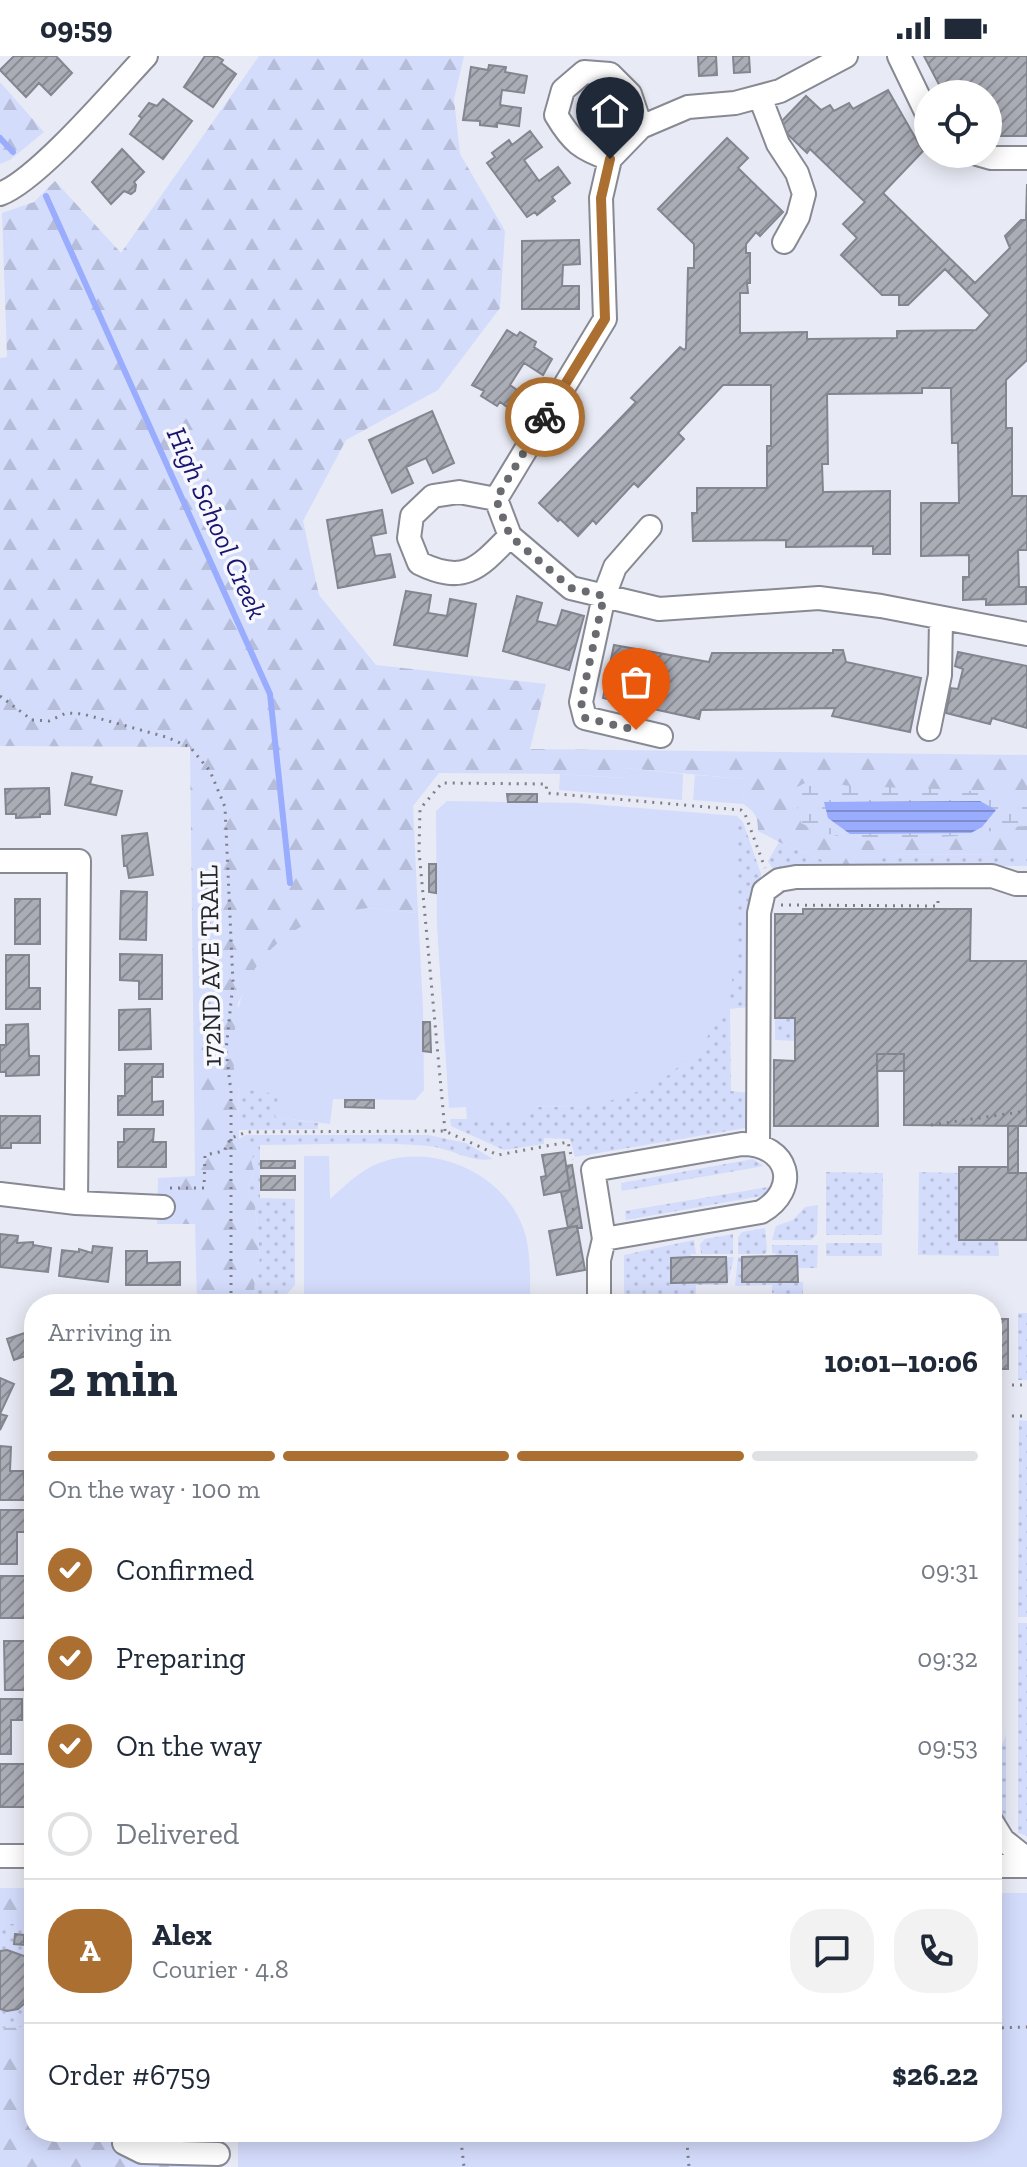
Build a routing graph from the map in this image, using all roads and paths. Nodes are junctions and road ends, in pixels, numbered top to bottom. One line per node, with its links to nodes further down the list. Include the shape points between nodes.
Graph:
1 (146, 56): 10 (street, via 42,164)
2 (846, 56): 5 (street)
3 (899, 56): 4 (street)
4 (914, 87)
5 (760, 97): 6 (street, via 688,107); 11 (street, via 804,194)
6 (641, 127): 9 (street); 9 (street, via 630,94 610,74 584,72 563,90 556,115 569,138)
7 (1002, 158): 8 (street)
8 (1026, 158)
9 (610, 159): 12 (street, via 601,198 605,319)
10 (0, 194)
11 (784, 242)
12 (496, 499): 14 (street); 14 (street, via 459,492 433,496 412,516 409,538 419,563 441,574 465,572 487,560)
13 (650, 527): 15 (street, via 615,567)
14 (510, 536): 15 (street, via 571,588)
15 (604, 596): 16 (street, via 659,609 819,598); 20 (street, via 581,702 585,718)
16 (941, 619): 17 (street); 19 (street, via 940,675)
17 (1027, 634)
18 (0, 696): 28 (path, 172ND AVE TRAIL, via 32,720 83,714 166,737 190,747 210,771 225,807 233,983 226,1050)
19 (929, 729)
20 (661, 736)
21 (0, 861): 33 (street, via 79,861)
22 (1027, 884): 24 (street, via 992,876 796,877 779,880)
23 (938, 890): 24 (path, via 938,906)
24 (772, 895): 27 (path, via 741,810 547,793 546,784 442,783 420,809 419,851); 29 (street, via 764,891 759,913)
25 (1027, 1111): 26 (path)
26 (931, 1125)
27 (445, 1131): 28 (path, via 247,1132); 30 (path, via 498,1155 568,1142)
28 (231, 1138): 32 (path, via 224,1151 205,1155 204,1188); 37 (path, 172ND AVE TRAIL)
29 (758, 1144): 36 (street, via 593,1170); 36 (street, via 776,1153 786,1173 776,1204 761,1212)
30 (572, 1160)
31 (0, 1194): 33 (street)
32 (163, 1197): 33 (street)
33 (76, 1203)
34 (580, 1208): 35 (path)
35 (564, 1211)
36 (604, 1239): 38 (street)
37 (231, 1294)
38 (599, 1294)
39 (1012, 1385): 40 (path)
40 (1027, 1385)
41 (1012, 1416): 42 (path)
42 (1027, 1416)
43 (1002, 1838): 46 (street)
44 (0, 1856): 45 (street)
45 (24, 1856)
46 (1027, 1859)
47 (1027, 1866): 48 (street)
48 (1002, 1873)
49 (1027, 2027): 50 (path)
50 (1002, 2028)
51 (461, 2142): 55 (path)
52 (687, 2142): 56 (path)
53 (124, 2143): 54 (street, via 142,2152)
54 (218, 2151)
55 (464, 2167)
56 (689, 2167)

